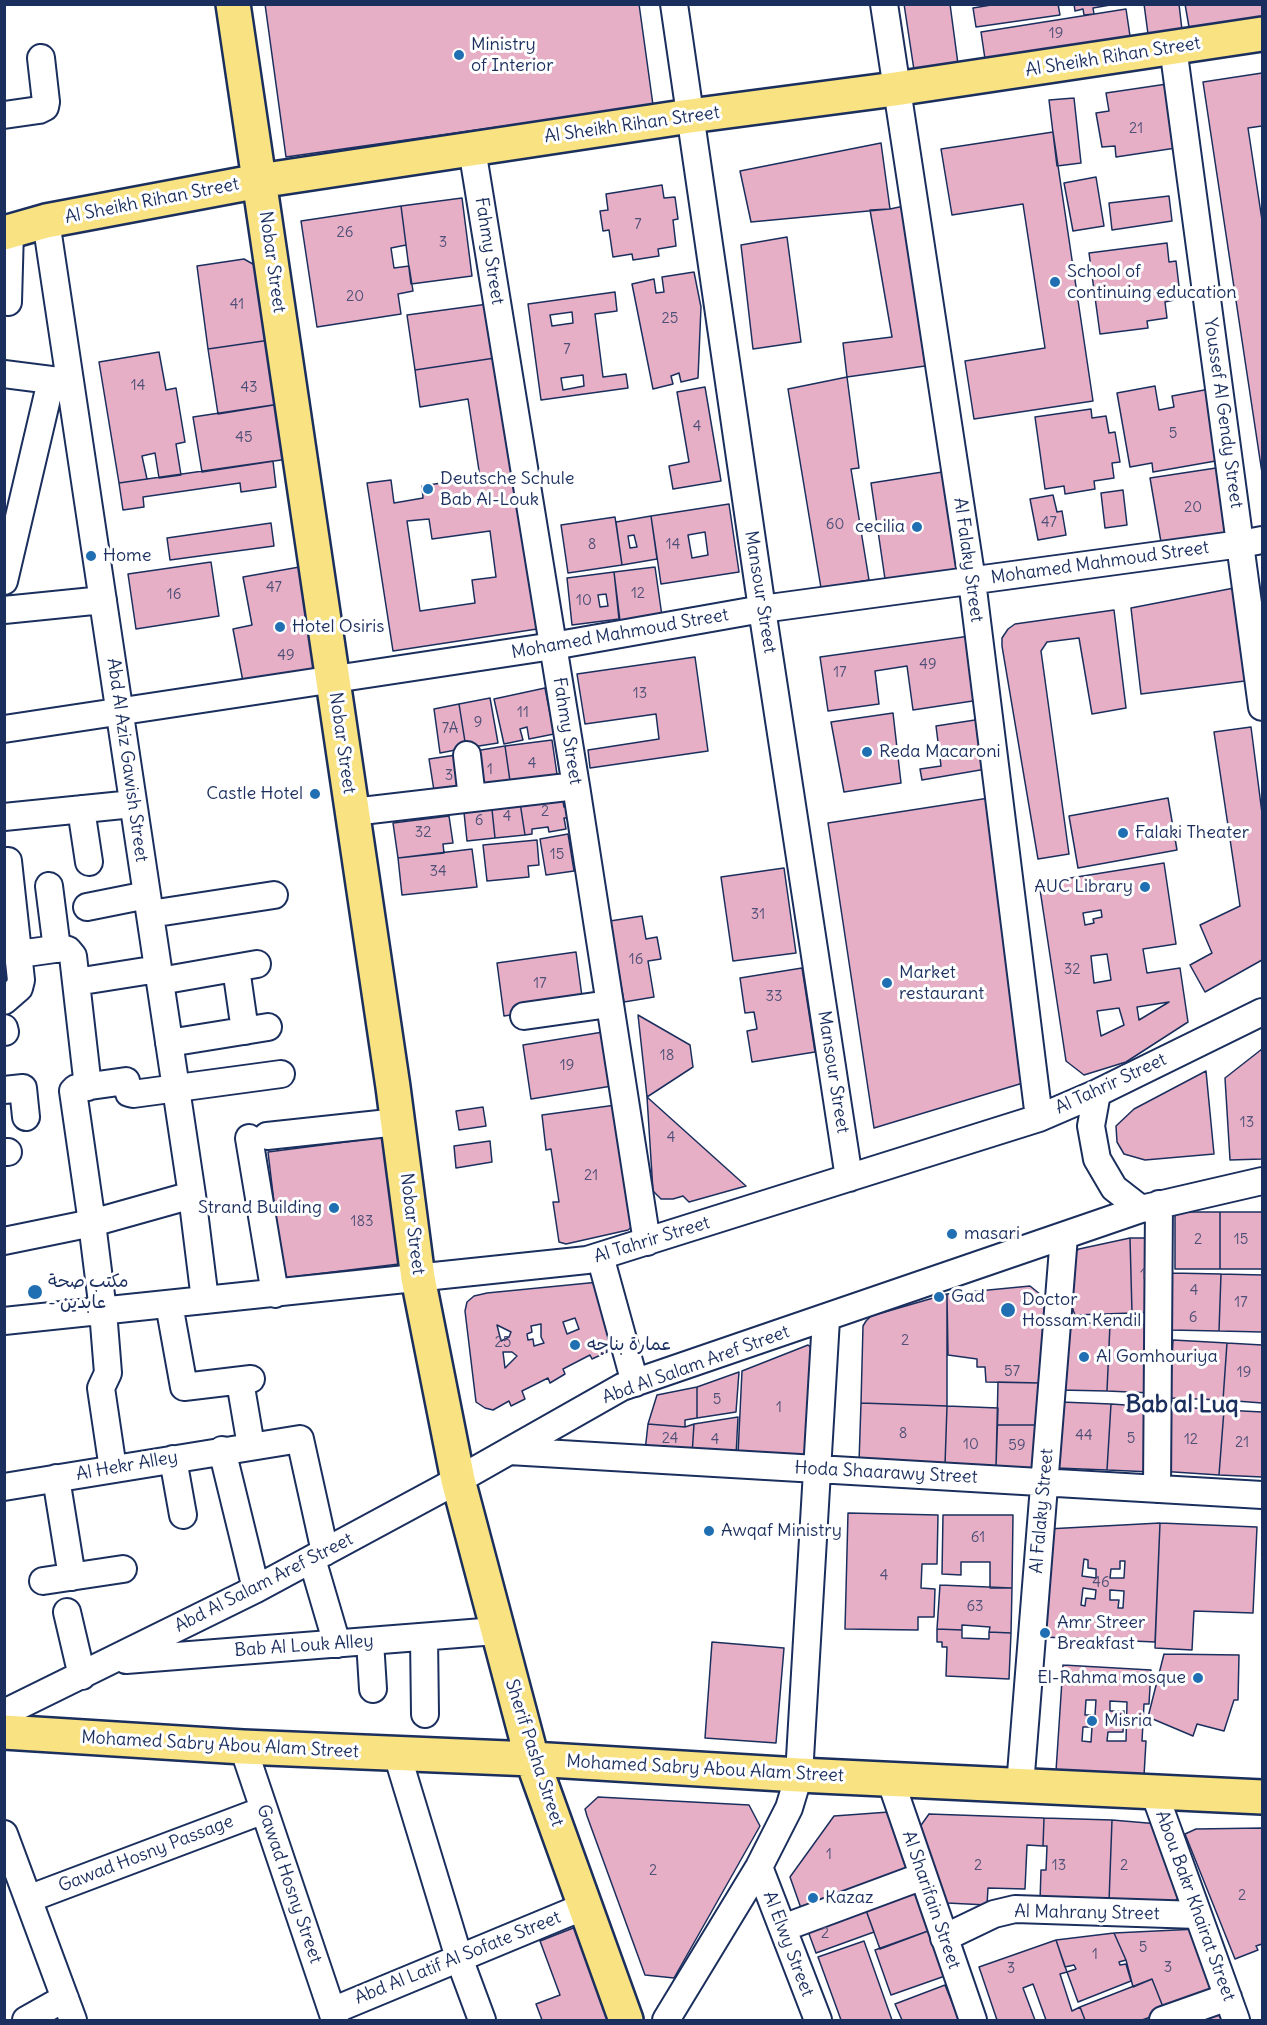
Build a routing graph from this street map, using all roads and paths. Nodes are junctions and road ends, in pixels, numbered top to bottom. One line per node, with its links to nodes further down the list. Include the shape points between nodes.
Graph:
1 (233, 4): 11 (main road, Nobar Street)
2 (674, 4): 9 (street, Mansour Street)
3 (884, 4): 7 (street, Al Falaky Street)
4 (1263, 34): 5 (main road, Al Sheikh Rihan Street)
5 (1173, 47): 7 (main road, Al Sheikh Rihan Street); 17 (street, Youssef Al Gendy Street)
6 (41, 58): 8 (street, via 45,107)
7 (896, 89): 9 (main road, Al Sheikh Rihan Street); 19 (street, Al Falaky Street)
8 (4, 116)
9 (690, 116): 10 (main road, Al Sheikh Rihan Street); 21 (street, Mansour Street)
10 (472, 149): 11 (main road, Al Sheikh Rihan Street); 23 (street, Fahmy Street)
11 (260, 181): 12 (main road, Al Sheikh Rihan Street); 24 (main road, Nobar Street)
12 (46, 221): 13 (main road, Al Sheikh Rihan Street); 16 (street, Abd Al Aziz Gawish Street)
13 (8, 232): 14 (street)
14 (8, 302)
15 (4, 374): 16 (street)
16 (61, 382): 18 (street); 20 (street, Abd Al Aziz Gawish Street)
17 (1252, 542): 19 (street, Mohamed Mahmoud Street); 25 (street, Youssef Al Gendy Street)
18 (6, 570)
19 (972, 580): 21 (street, Mohamed Mahmoud Street); 56 (street, Al Falaky Street)
20 (103, 600): 22 (street); 26 (street, Abd Al Aziz Gawish Street)
21 (762, 609): 23 (street, Mohamed Mahmoud Street); 58 (street, Mansour Street)
22 (4, 610)
23 (553, 646): 24 (street, Mohamed Mahmoud Street); 29 (street, Fahmy Street)
24 (333, 680): 26 (street, Mohamed Mahmoud Street); 33 (main road, Nobar Street)
25 (1261, 690)
26 (120, 712): 27 (street, Mohamed Mahmoud Street); 31 (street, Abd Al Aziz Gawish Street)
27 (4, 729)
28 (467, 755): 30 (street)
29 (576, 786): 30 (street); 46 (street, Fahmy Street)
30 (471, 798): 33 (street)
31 (134, 804): 32 (street); 39 (street, Abd Al Aziz Gawish Street)
32 (81, 809): 34 (street); 36 (street)
33 (352, 812): 57 (main road, Nobar Street)
34 (4, 817)
35 (8, 861): 42 (street)
36 (88, 862)
37 (49, 886): 41 (street)
38 (274, 895): 39 (street)
39 (149, 904): 40 (street); 43 (street, Abd Al Aziz Gawish Street)
40 (87, 907)
41 (57, 949): 42 (street); 44 (street, via 68,950 73,956)
42 (19, 954): 45 (street, via 19,987)
43 (159, 975): 44 (street); 49 (street, Abd Al Aziz Gawish Street); 49 (street, via 247,966 257,1029)
44 (76, 982): 53 (street)
45 (4, 1001)
46 (609, 1004): 48 (street); 65 (street, Fahmy Street)
47 (1263, 1012): 54 (street, Al Tahrir Street)
48 (524, 1016)
49 (169, 1043): 51 (street, Abd Al Aziz Gawish Street)
50 (281, 1074): 51 (street)
51 (176, 1088): 53 (street, via 133,1095 126,1081); 60 (street, Abd Al Aziz Gawish Street)
52 (4, 1090): 55 (street, via 23,1088)
53 (81, 1091): 62 (street)
54 (1097, 1093): 56 (street, Al Tahrir Street); 61 (street, via 1091,1126 1097,1159 1114,1188)
55 (26, 1117)
56 (1039, 1118): 58 (street, Al Tahrir Street)
57 (398, 1122): 67 (main road, Nobar Street); 68 (street, via 258,1137)
58 (849, 1178): 65 (street, Al Tahrir Street)
59 (1263, 1181): 61 (street, Abd Al Salam Aref Street)
60 (192, 1195): 62 (street); 69 (street, Abd Al Aziz Gawish Street)
61 (1150, 1207): 63 (street, Abd Al Salam Aref Street); 85 (street)
62 (92, 1223): 64 (street); 71 (street)
63 (1064, 1236): 72 (street, Abd Al Salam Aref Street); 83 (street, Al Falaky Street)
64 (4, 1241)
65 (647, 1242): 66 (street, Al Tahrir Street)
66 (600, 1256): 67 (street, Al Tahrir Street); 74 (street)
67 (418, 1278): 68 (street, Al Tahrir Street); 82 (main road, Nobar Street)
68 (275, 1294): 69 (street, Al Tahrir Street)
69 (205, 1300): 70 (street, Al Tahrir Street)
70 (169, 1304): 71 (street, Al Tahrir Street); 75 (street, via 184,1387 246,1386)
71 (103, 1311): 73 (street, Al Tahrir Street); 79 (street, via 108,1373 101,1388)
72 (826, 1319): 74 (street, Abd Al Salam Aref Street); 80 (street)
73 (4, 1321)
74 (635, 1383): 77 (street, Abd Al Salam Aref Street, via 602,1397)
75 (250, 1446): 76 (street, Al Hekr Alley); 88 (street, Al Hekr Alley, via 297,1427)
76 (222, 1450): 78 (street, Al Hekr Alley); 92 (street)
77 (509, 1451): 80 (street, Hoda Shaarawy Street); 82 (street, Abd Al Salam Aref Street)
78 (173, 1459): 79 (street, Al Hekr Alley); 87 (street)
79 (113, 1469): 81 (street, Al Hekr Alley)
80 (817, 1469): 83 (street, Hoda Shaarawy Street); 107 (street)
81 (56, 1478): 84 (street, Al Hekr Alley); 90 (street)
82 (458, 1480): 88 (street, Abd Al Salam Aref Street); 94 (main road, Sherif Pasha Street)
83 (1045, 1482): 85 (street, Hoda Shaarawy Street); 109 (street, Al Falaky Street)
84 (4, 1487)
85 (1157, 1489): 86 (street, Hoda Shaarawy Street)
86 (1263, 1495)
87 (183, 1515)
88 (319, 1556): 92 (street, Abd Al Salam Aref Street); 97 (street, Al Hekr Alley)
89 (123, 1569): 90 (street)
90 (72, 1577): 91 (street)
91 (43, 1581)
92 (256, 1589): 98 (street, Abd Al Salam Aref Street)
93 (68, 1612): 99 (street)
94 (496, 1631): 95 (street, Bab Al Louk Alley); 106 (main road, Sherif Pasha Street)
95 (424, 1637): 96 (street, Bab Al Louk Alley); 102 (street)
96 (370, 1641): 97 (street, Bab Al Louk Alley); 100 (street)
97 (337, 1644): 98 (street, Bab Al Louk Alley)
98 (111, 1661): 99 (street, Abd Al Salam Aref Street)
99 (82, 1676): 101 (street, Abd Al Salam Aref Street)
100 (373, 1689)
101 (4, 1713)
102 (425, 1714)
103 (4, 1732): 104 (main road, Mohamed Sabry Abou Alam Street)
104 (243, 1748): 105 (main road, Mohamed Sabry Abou Alam Street); 112 (street, Gawad Hosny Street)
105 (398, 1754): 106 (main road, Mohamed Sabry Abou Alam Street); 122 (street)
106 (532, 1758): 107 (main road, Mohamed Sabry Abou Alam Street); 118 (main road, Sherif Pasha Street)
107 (799, 1775): 108 (main road, Mohamed Sabry Abou Alam Street); 114 (street, via 789,1808)
108 (890, 1779): 109 (main road, Mohamed Sabry Abou Alam Street); 116 (street, Al Sharifain Street)
109 (1020, 1786): 110 (main road, Mohamed Sabry Abou Alam Street)
110 (1154, 1792): 111 (main road, Mohamed Sabry Abou Alam Street); 119 (street, Abou Bakr Khairat Street)
111 (1263, 1797)
112 (264, 1810): 117 (street, Gawad Hosny Passage); 125 (street, Gawad Hosny Street)
113 (4, 1834): 115 (street)
114 (759, 1868): 120 (street, Al Elwy Street); 129 (street)
115 (10, 1869): 117 (street)
116 (923, 1876): 120 (street); 121 (street, Al Sharifain Street)
117 (28, 1899): 123 (street)
118 (585, 1906): 122 (street, Abd Al Latif Al Sofate Street); 128 (main road, Sherif Pasha Street)
119 (1198, 1915): 121 (street, Al Mahrany Street, via 1015,1909 994,1914); 124 (street, Abou Bakr Khairat Street)
120 (783, 1928): 130 (street, Al Elwy Street)
121 (945, 1938): 131 (street, Al Sharifain Street)
122 (459, 1958): 125 (street, Abd Al Latif Al Sofate Street); 127 (street)
123 (69, 2009): 126 (street)
124 (1232, 2009): 132 (street)
125 (333, 2016)
126 (26, 2020)
127 (482, 2020)
128 (626, 2020)
129 (666, 2020)
130 (818, 2020)
131 (973, 2020)
132 (1163, 2020)

